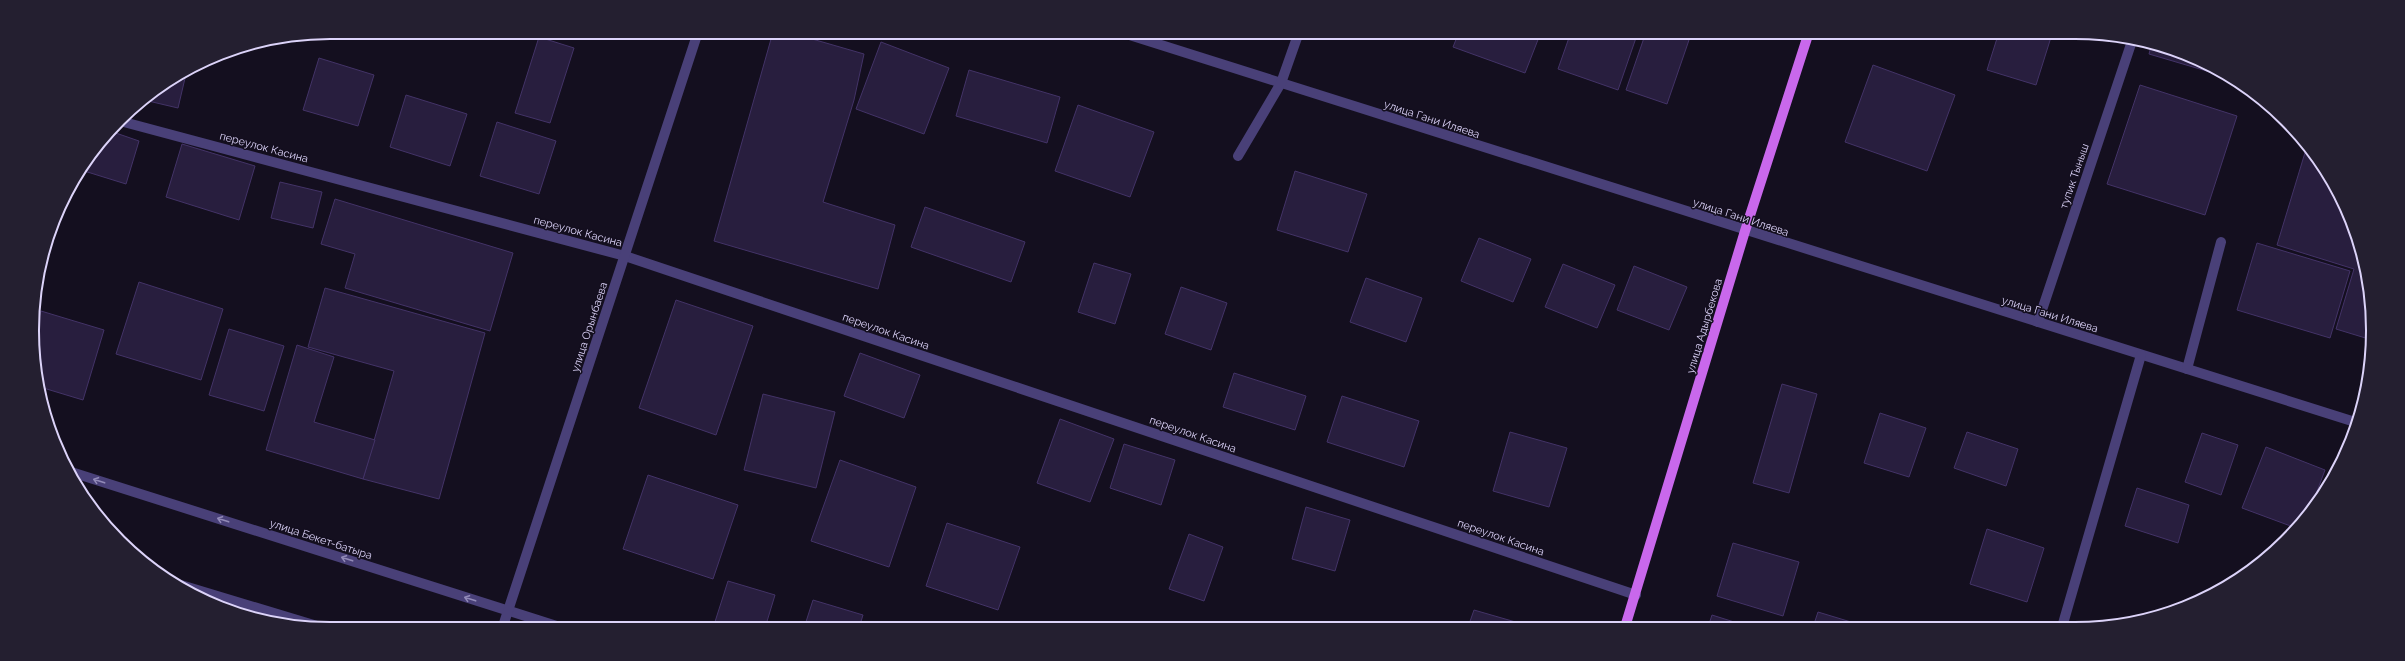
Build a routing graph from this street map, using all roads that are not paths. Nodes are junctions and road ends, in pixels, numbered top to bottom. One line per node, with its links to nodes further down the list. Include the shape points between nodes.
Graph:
1 (696, 39): 11 (street, улица Орынбаева)
2 (1142, 39): 6 (street, улица Гани Иляева)
3 (1297, 39): 6 (street)
4 (1807, 39): 9 (main road, улица Адырбекова)
5 (2131, 45): 12 (street, тупик Тыныш)
6 (1282, 83): 8 (street); 9 (street, улица Гани Иляева)
7 (126, 123): 11 (street, переулок Касина)
8 (1238, 156)
9 (1745, 231): 12 (street, улица Гани Иляева); 18 (main road, улица Адырбекова)
10 (2222, 242): 14 (street)
11 (625, 256): 18 (street, переулок Касина); 19 (street, улица Орынбаева)
12 (2038, 322): 13 (street, улица Гани Иляева)
13 (2141, 355): 14 (street, улица Гани Иляева); 24 (street)
14 (2187, 369): 15 (street, улица Гани Иляева)
15 (2352, 421)
16 (77, 474): 19 (street, улица Бекет-батыра, one-way to 16)
17 (199, 590): 20 (street)
18 (1636, 595): 23 (main road, улица Адырбекова)
19 (508, 610): 21 (street, улица Орынбаева); 22 (street, улица Бекет-батыра)
20 (298, 620)
21 (504, 622)
22 (545, 622)
23 (1628, 622)
24 (2063, 622)

